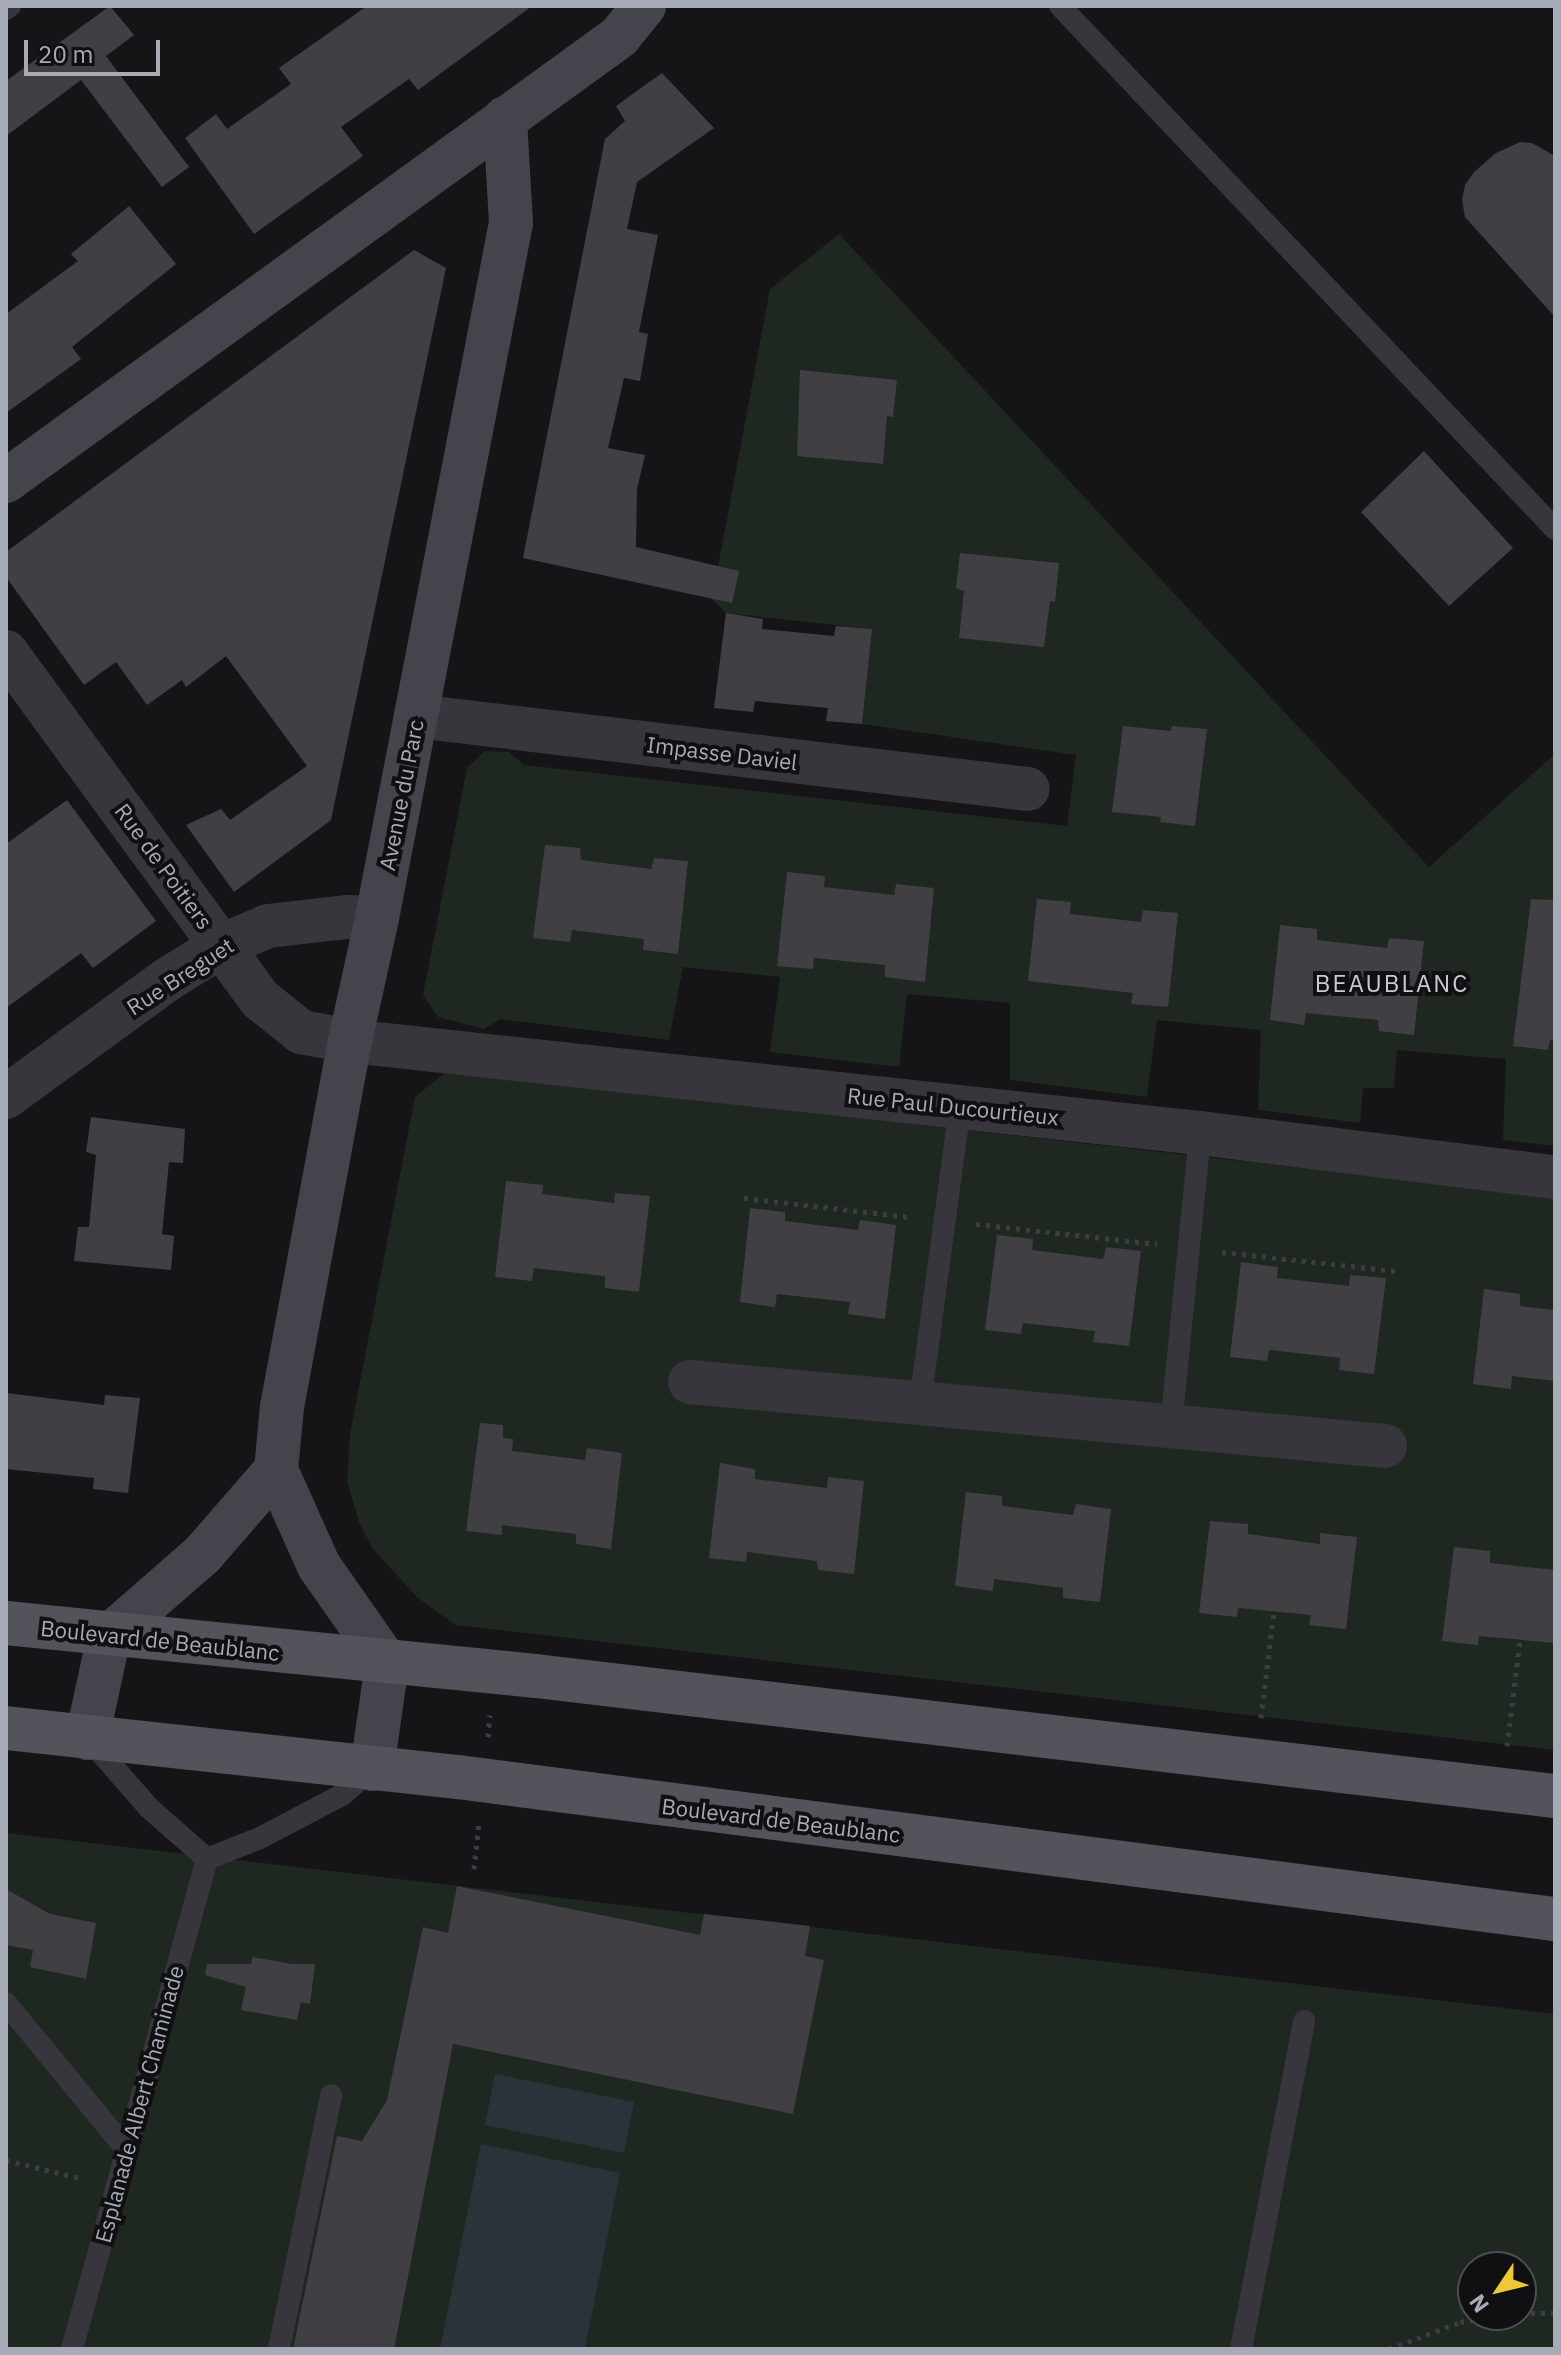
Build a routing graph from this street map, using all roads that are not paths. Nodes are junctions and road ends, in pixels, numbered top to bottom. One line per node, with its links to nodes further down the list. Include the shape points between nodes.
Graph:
1 (670, 6): 3 (main road)
2 (1060, 6): 6 (lane)
3 (631, 21): 4 (main road)
4 (505, 118): 5 (main road); 8 (main road, Avenue du Parc, via 511,223)
5 (6, 481)
6 (1555, 529)
7 (6, 652): 11 (street, Rue de Poitiers)
8 (416, 716): 9 (street, Impasse Daviel); 10 (main road, Avenue du Parc)
9 (1028, 789)
10 (377, 918): 11 (street, Rue Breguet, via 268,926); 12 (main road, Avenue du Parc)
11 (221, 946): 12 (street, Rue de Poitiers, via 260,999 301,1032); 13 (street, Rue Breguet)
12 (350, 1041): 14 (street, Rue Paul Ducourtieux); 21 (main road, Avenue du Parc, via 282,1407)
13 (6, 1097)
14 (960, 1107): 15 (street, Rue Paul Ducourtieux); 18 (lane)
15 (1200, 1133): 16 (street, Rue Paul Ducourtieux); 19 (lane)
16 (1555, 1177)
17 (690, 1382): 18 (street)
18 (920, 1403): 19 (street)
19 (1171, 1426): 20 (street)
20 (1385, 1446)
21 (276, 1470): 23 (main road, via 202,1555); 24 (main road, Avenue du Parc, via 319,1566)
22 (6, 1623): 23 (main road, Boulevard de Beaublanc)
23 (109, 1636): 24 (main road, Boulevard de Beaublanc); 26 (main road)
24 (387, 1663): 27 (main road); 28 (main road, Boulevard de Beaublanc)
25 (6, 1728): 26 (main road, Boulevard de Beaublanc)
26 (87, 1738): 27 (main road, Boulevard de Beaublanc); 29 (lane, via 149,1808)
27 (372, 1769): 29 (lane, via 342,1795); 30 (main road, Boulevard de Beaublanc)
28 (1555, 1796)
29 (207, 1859): 34 (lane, Esplanade Albert Chaminade)
30 (1555, 1919)
31 (6, 2003): 34 (lane)
32 (1304, 2021): 37 (lane)
33 (331, 2095): 36 (lane)
34 (126, 2149): 35 (lane, Esplanade Albert Chaminade)
35 (72, 2349)
36 (279, 2349)
37 (1241, 2349)

